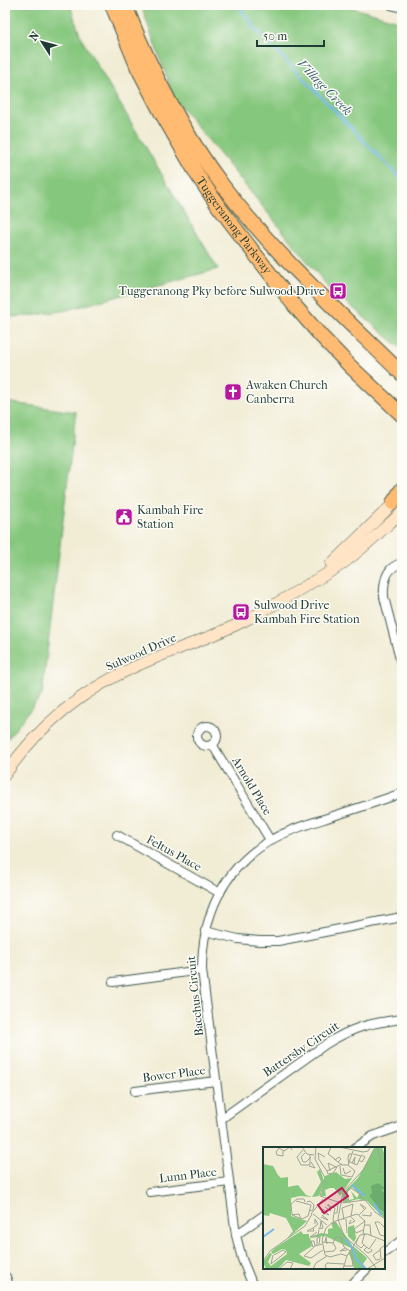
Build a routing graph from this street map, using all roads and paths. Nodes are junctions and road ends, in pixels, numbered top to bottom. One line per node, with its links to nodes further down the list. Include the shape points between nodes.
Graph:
1 (112, 5): 6 (highway, Tuggeranong Parkway, via 138,68 160,112 219,207 316,331)
2 (125, 5): 5 (highway, Tuggeranong Parkway, via 171,105 223,186 300,274)
3 (391, 5): 4 (street)
4 (402, 8)
5 (399, 369)
6 (402, 414)
7 (402, 489): 8 (highway)
8 (399, 503): 12 (main road, Sulwood Drive, via 310,584 245,621 134,667 72,704 26,747)
9 (402, 563): 10 (street, via 391,569 385,577 383,586)
10 (402, 667)
11 (212, 744): 15 (street, Arnold Place)
12 (5, 775)
13 (402, 793): 15 (street, Bacchus Circuit, via 300,827)
14 (117, 835): 16 (street, Feltus Place)
15 (270, 840): 16 (street, Bacchus Circuit, via 254,850 241,863)
16 (220, 893): 18 (street, Bacchus Circuit)
17 (402, 917): 18 (street, via 278,941 245,940)
18 (205, 931): 19 (street, Bacchus Circuit)
19 (202, 970): 20 (street); 22 (street, Bacchus Circuit)
20 (113, 982)
21 (402, 1019): 24 (street, Battersby Circuit, via 383,1021 343,1033)
22 (216, 1081): 23 (street, Bower Place); 24 (street, Bacchus Circuit)
23 (135, 1091)
24 (221, 1120): 27 (street, Bacchus Circuit)
25 (402, 1126): 26 (street, via 373,1136)
26 (356, 1147)
27 (229, 1182): 28 (street, Lunn Place); 30 (street, Bacchus Circuit)
28 (150, 1192)
29 (263, 1216): 30 (street)
30 (236, 1235): 35 (street, Bacchus Circuit)
31 (402, 1240): 32 (street)
32 (385, 1252)
33 (367, 1269): 37 (street)
34 (5, 1278): 36 (street)
35 (250, 1285)
36 (8, 1286)
37 (350, 1286)

